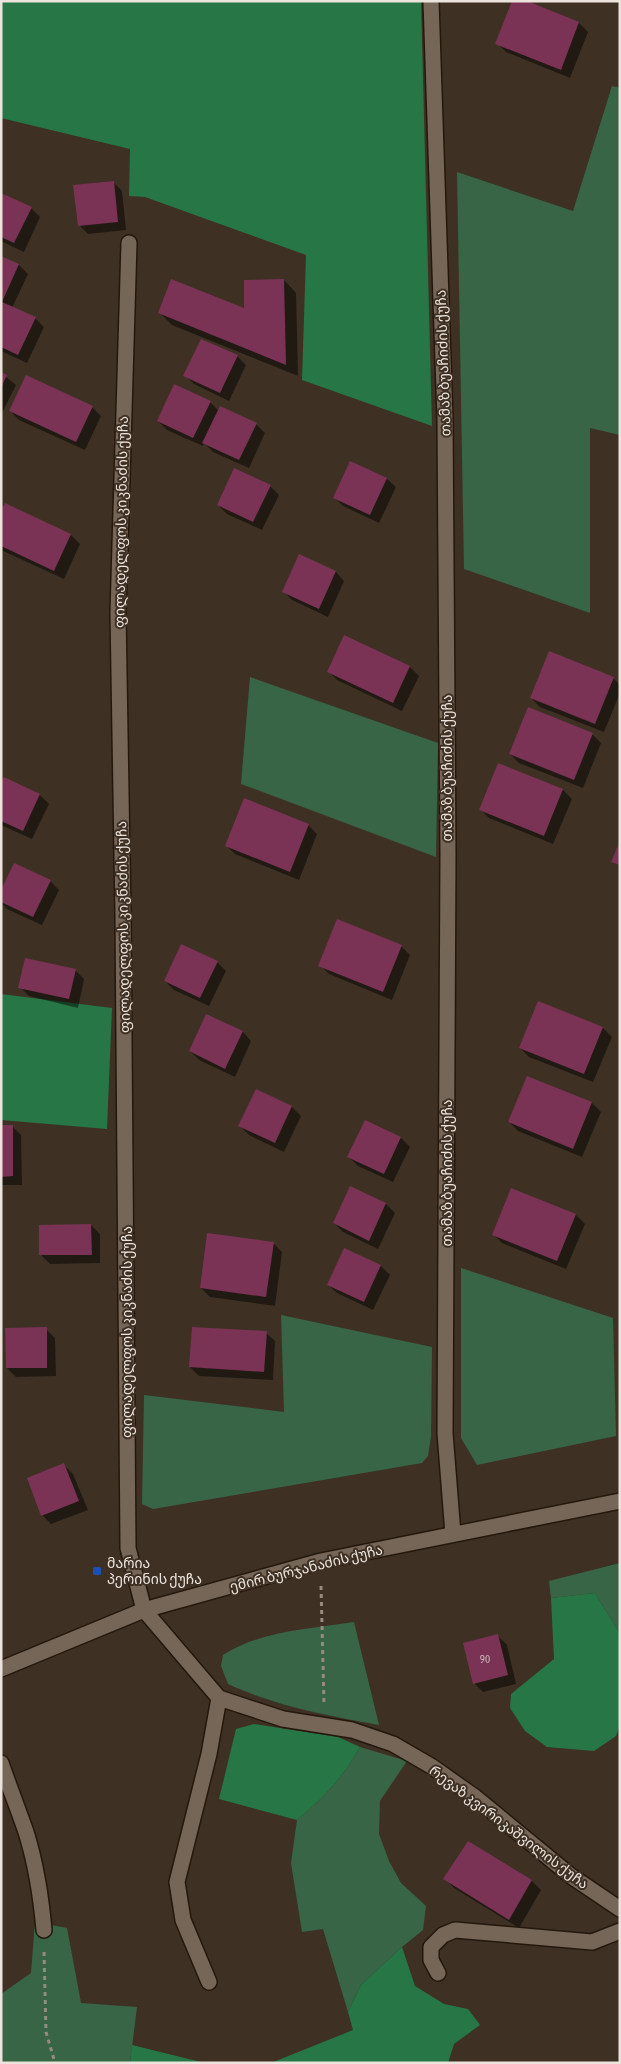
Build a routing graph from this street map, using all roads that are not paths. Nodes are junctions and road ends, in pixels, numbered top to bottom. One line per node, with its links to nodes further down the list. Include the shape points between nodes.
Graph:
1 (431, 1): 4 (street, თამაზ ბუაჩიძის ქუჩა, via 445,419 448,855 446,1433)
2 (129, 243): 5 (street, ფილადელფოს კიკნაძის ქუჩა, via 118,613 128,1548)
3 (620, 1501): 4 (street, ემირ ბურჯანაძის ქუჩა)
4 (453, 1534): 5 (street, ემირ ბურჯანაძის ქუჩა, via 321,1561)
5 (144, 1610): 6 (street, ემირ ბურჯანაძის ქუჩა); 7 (street)
6 (1, 1669)
7 (219, 1698): 9 (street, რევაზ კვირიკაშვილის ქუჩა, via 283,1719 352,1730 393,1744 431,1766 571,1876); 13 (street, via 177,1882 183,1920)
8 (1, 1763): 10 (street, via 36,1870)
9 (620, 1909)
10 (44, 1930)
11 (620, 1931): 12 (street, via 592,1942 455,1930 443,1935 431,1947 431,1960)
12 (438, 1973)
13 (209, 1982)

